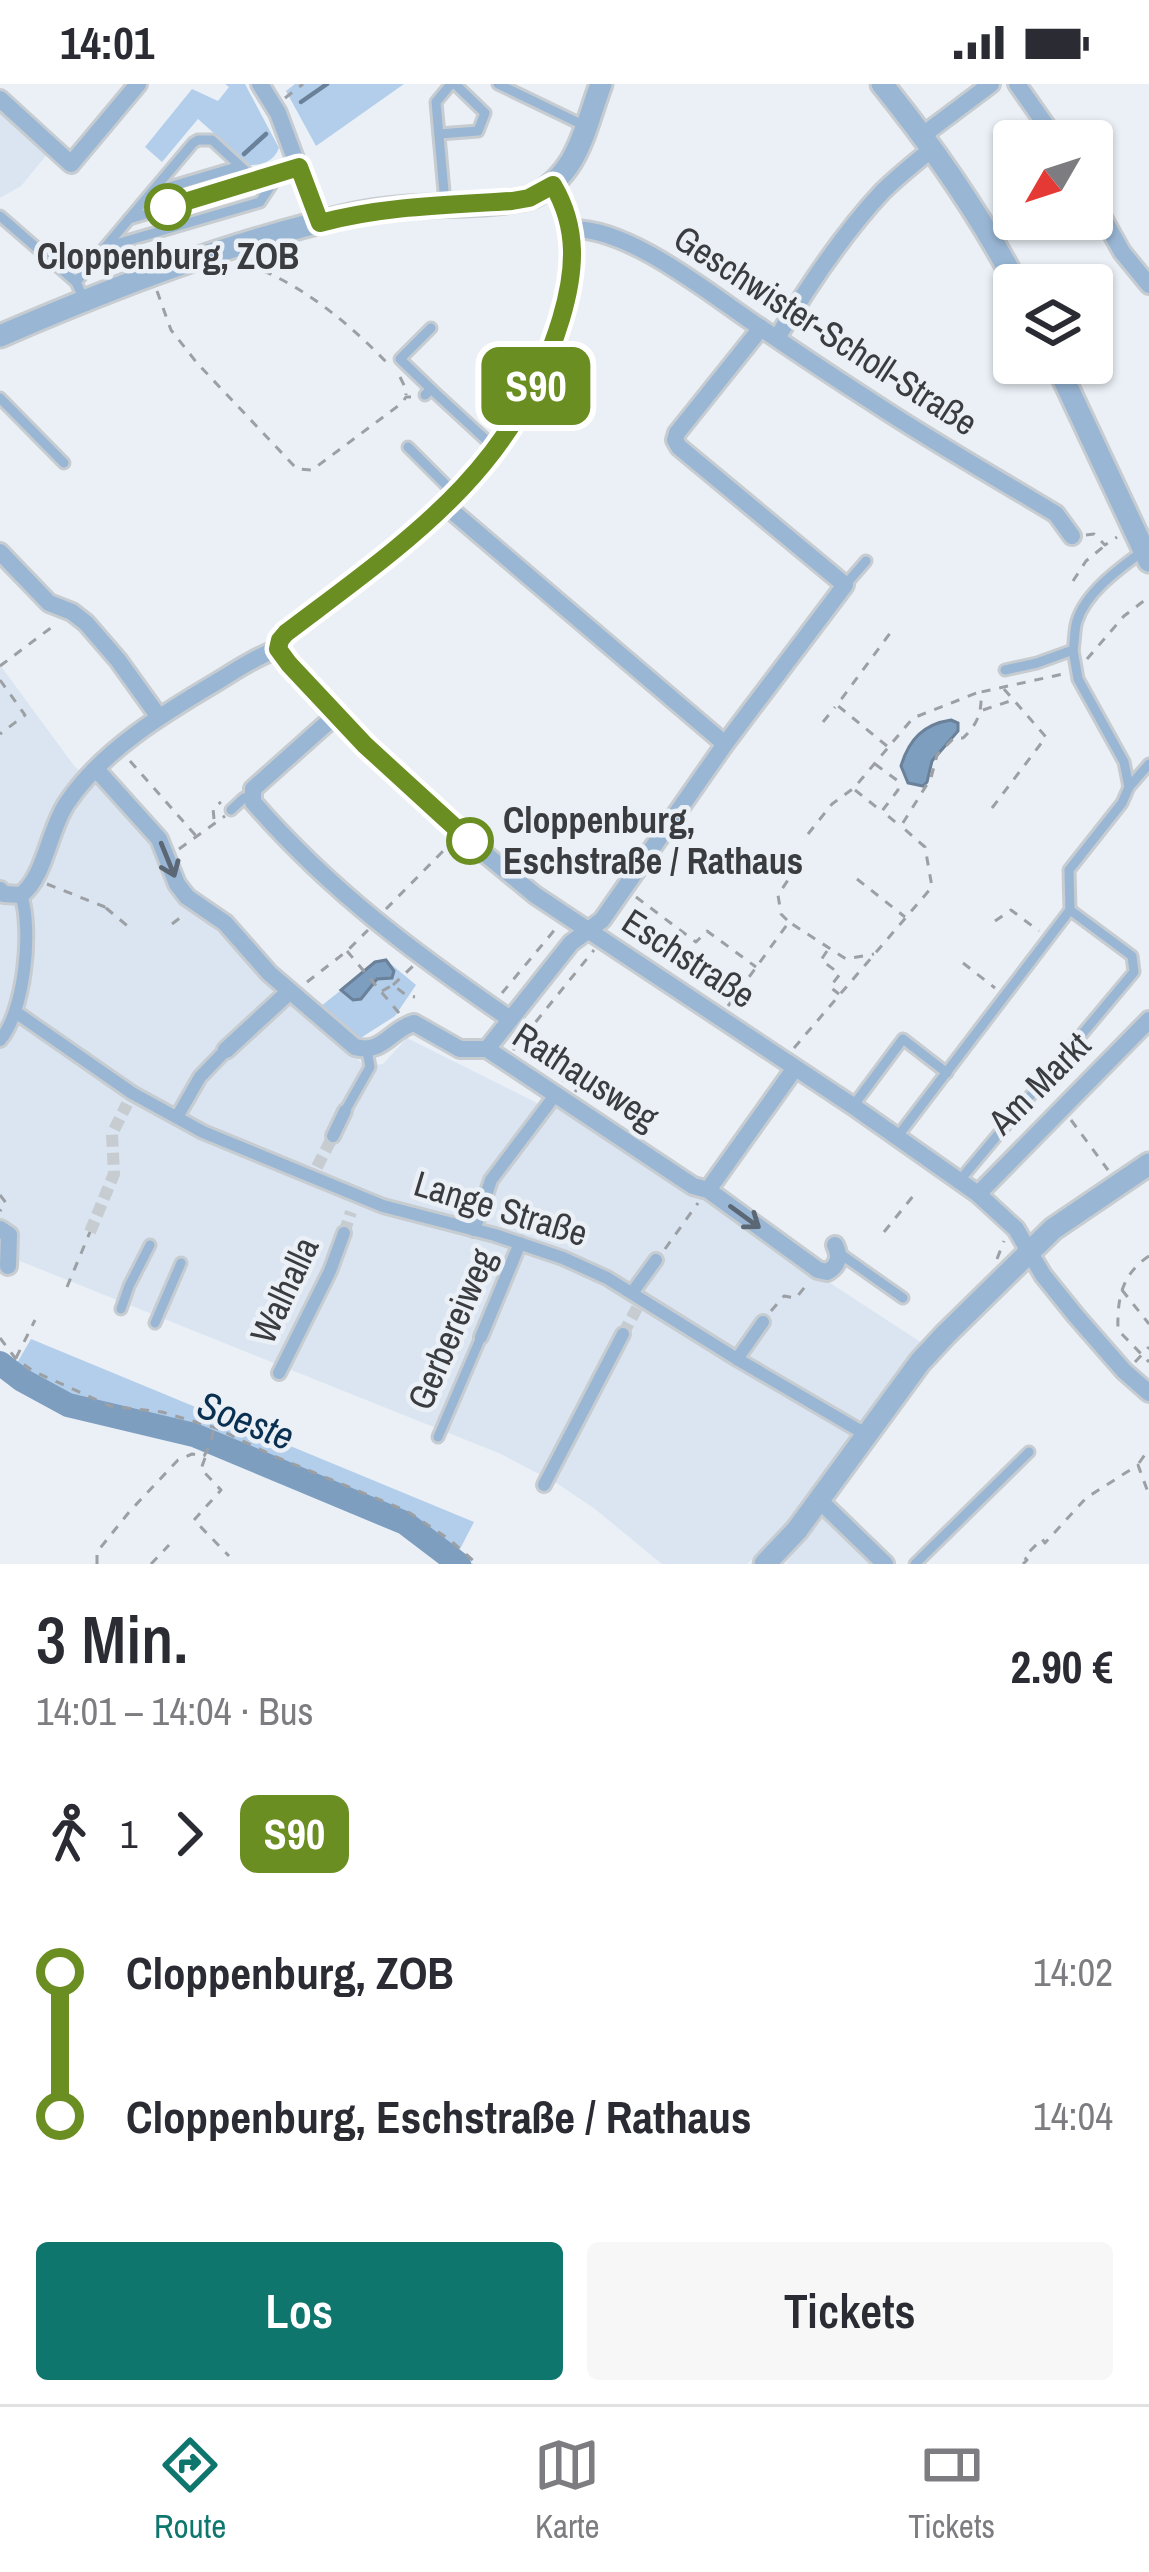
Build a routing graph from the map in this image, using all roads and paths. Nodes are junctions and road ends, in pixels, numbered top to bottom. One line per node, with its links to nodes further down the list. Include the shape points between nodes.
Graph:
1 (137, 84): 10 (street, via 70,164)
2 (260, 84): 11 (street)
3 (303, 84): 11 (path)
4 (453, 84): 14 (lane, via 436,102); 14 (lane, via 484,113 478,130)
5 (498, 84): 13 (lane)
6 (601, 84): 13 (street)
7 (882, 84): 15 (street)
8 (991, 84): 15 (street)
9 (1017, 84): 12 (street)
10 (0, 99)
11 (274, 107): 16 (street)
12 (1042, 120)
13 (585, 126): 19 (street)
14 (440, 134): 21 (lane)
15 (928, 141): 29 (street); 34 (street)
16 (299, 167): 18 (lane); 24 (street)
17 (243, 169): 18 (lane); 20 (lane); 20 (lane, via 212,140 198,140)
18 (272, 177): 23 (lane); 28 (lane, via 260,202)
19 (553, 185): 21 (street, via 512,201); 25 (street)
20 (152, 193): 23 (lane)
21 (446, 203): 24 (street)
22 (0, 216): 32 (lane)
23 (129, 219): 28 (lane)
24 (320, 223): 27 (street)
25 (571, 229): 34 (street, Geschwister-Scholl-Straße, via 635,246); 41 (street, via 573,269 549,356)
26 (1113, 236): 31 (street)
27 (244, 245): 30 (street); 38 (path, via 256,268 320,304 373,348 404,380)
28 (106, 247): 32 (lane)
29 (1005, 264)
30 (152, 275): 32 (street); 38 (path, via 170,330 297,469 312,470)
31 (1149, 285)
32 (80, 291): 35 (street)
33 (430, 328): 37 (lane, via 400,359)
34 (769, 333): 45 (street, Geschwister-Scholl-Straße, via 1056,514); 51 (street, via 675,440)
35 (0, 336)
36 (1065, 384): 48 (street)
37 (428, 392): 38 (path); 41 (lane)
38 (406, 397)
39 (0, 398): 42 (lane)
40 (408, 447): 43 (lane)
41 (496, 448): 43 (street)
42 (64, 463)
43 (452, 501): 55 (street, via 286,633); 70 (street)
44 (1120, 530): 46 (path)
45 (1072, 536): 46 (path, via 1094,534)
46 (1105, 545): 50 (path)
47 (0, 552): 53 (street, via 49,603)
48 (1147, 553): 56 (lane, via 1088,602)
49 (866, 561): 51 (lane)
50 (1073, 581)
51 (840, 591): 70 (street)
52 (1149, 597): 58 (path)
53 (72, 612): 57 (path); 67 (street)
54 (891, 632): 64 (path)
55 (278, 649): 66 (street, Eschstraße); 67 (street)
56 (1073, 650): 58 (lane); 59 (lane)
57 (0, 666)
58 (1076, 667): 61 (path); 77 (lane)
59 (1005, 670)
60 (0, 680): 69 (path, via 25,715)
61 (1002, 687): 62 (path); 63 (path)
62 (981, 692): 65 (path); 71 (path, via 913,718)
63 (1013, 700): 65 (path); 79 (path, via 1046,737)
64 (836, 705): 68 (path); 71 (path)
65 (981, 710): 82 (path, via 964,739 937,755)
66 (336, 715): 78 (street); 83 (street, Eschstraße)
67 (159, 717): 72 (street)
68 (823, 722)
69 (0, 734)
70 (725, 744): 90 (street)
71 (889, 747): 73 (path)
72 (120, 749): 75 (street); 85 (path)
73 (875, 764): 76 (path); 81 (path, via 898,781)
74 (1149, 764): 77 (lane)
75 (96, 769): 86 (street); 88 (street, via 64,808)
76 (854, 788): 81 (path); 84 (path)
77 (1130, 788): 92 (lane, via 1069,870)
78 (251, 796): 80 (lane); 96 (street)
79 (992, 808)
80 (230, 810): 85 (path)
81 (882, 811): 82 (path)
82 (901, 826): 94 (path, via 926,847 932,887)
83 (460, 834): 93 (street, Eschstraße); 96 (path)
84 (808, 834)
85 (196, 837): 86 (path)
86 (168, 856): 109 (street, one-way to 109, via 187,897)
87 (792, 874): 97 (path, via 778,895)
88 (34, 879): 91 (street); 98 (path, via 108,905)
89 (856, 879): 94 (path)
90 (626, 888): 99 (street); 106 (path, via 696,942 707,931)
91 (6, 894): 114 (street, via 28,935)
92 (1070, 910): 100 (lane); 137 (lane, via 1132,956 1134,972)
93 (564, 915): 99 (street, Eschstraße); 113 (path)
94 (906, 918): 103 (path)
95 (995, 921): 100 (path, via 1011,910)
96 (374, 922): 102 (path); 104 (street)
97 (790, 922): 101 (path); 106 (path)
98 (130, 928)
99 (594, 936): 115 (street, Eschstraße); 116 (street, via 571,943); 123 (path)
100 (1049, 940): 111 (lane)
101 (828, 950): 103 (path, via 846,959); 110 (path, via 821,960 840,974 830,987)
102 (347, 951): 108 (path); 109 (path)
103 (877, 954): 110 (path)
104 (421, 957): 107 (path); 113 (street)
105 (963, 963): 111 (path)
106 (756, 967): 115 (path)
107 (393, 985): 108 (path); 112 (path)
108 (380, 989): 118 (path)
109 (294, 990): 121 (street); 122 (street)
110 (841, 995): 124 (path)
111 (1006, 996): 126 (lane)
112 (415, 997)
113 (491, 1006): 116 (street)
114 (16, 1013): 119 (street); 132 (street, Lange Straße, via 130,1099)
115 (720, 1017): 124 (street, Eschstraße)
116 (510, 1018): 120 (street)
117 (1149, 1020): 130 (street, Am Markt)
118 (406, 1025): 120 (street, Rathausweg, via 460,1048); 122 (street)
119 (0, 1040)
120 (488, 1049): 123 (street, Rathausweg)
121 (226, 1050): 132 (street)
122 (367, 1050): 131 (lane, via 370,1067)
123 (504, 1060): 128 (street, Rathausweg)
124 (789, 1064): 129 (street, Eschstraße); 138 (street)
125 (575, 1065): 128 (path)
126 (947, 1072): 129 (lane, via 903,1039); 134 (lane)
127 (588, 1073): 128 (path)
128 (562, 1098): 138 (street, Rathausweg); 146 (street, via 491,1180)
129 (853, 1106): 134 (street, Eschstraße)
130 (1061, 1108): 136 (path); 139 (street, Am Markt)
131 (346, 1111): 133 (street)
132 (177, 1118): 142 (street, Lange Straße)
133 (333, 1136)
134 (897, 1136): 137 (street, Eschstraße)
135 (1149, 1164): 153 (street)
136 (1112, 1177)
137 (960, 1180): 139 (street, Eschstraße)
138 (708, 1190): 155 (path); 158 (street, Rathausweg, one-way to 158)
139 (978, 1194): 153 (street, Eschstraße)
140 (0, 1195): 143 (path)
141 (914, 1195): 148 (path)
142 (357, 1196): 144 (street, Walhalla); 146 (street, Lange Straße)
143 (0, 1211)
144 (352, 1212)
145 (0, 1229): 157 (street, via 9,1235)
146 (474, 1230): 150 (street, Lange Straße)
147 (90, 1232): 159 (path)
148 (884, 1232)
149 (344, 1233): 177 (street, Walhalla)
150 (520, 1244): 162 (street, Lange Straße, via 608,1278); 169 (street, Gerbereiweg)
151 (150, 1245): 163 (lane)
152 (837, 1249): 158 (street, via 833,1269); 161 (lane)
153 (1030, 1251): 178 (street, Eschstraße, via 1076,1316); 181 (street, via 920,1362)
154 (1149, 1256): 160 (path)
155 (656, 1260): 162 (street)
156 (181, 1262): 165 (lane)
157 (8, 1265)
158 (818, 1270): 166 (path)
159 (67, 1287)
160 (1121, 1289): 167 (path); 172 (path, via 1118,1330)
161 (903, 1298)
162 (636, 1300): 174 (street, Lange Straße)
163 (121, 1309)
164 (35, 1320): 173 (path)
165 (155, 1322)
166 (763, 1322): 174 (street)
167 (1149, 1324)
168 (623, 1334): 187 (street)
169 (481, 1337): 182 (lane, Gerbereiweg)
170 (0, 1338): 173 (path)
171 (1149, 1347): 172 (path)
172 (1142, 1355): 175 (path); 176 (path)
173 (16, 1359): 180 (path, via 110,1406)
174 (737, 1359): 181 (street, Lange Straße)
175 (1149, 1362)
176 (1133, 1363)
177 (279, 1373)
178 (1149, 1393)
179 (222, 1399): 180 (path)
180 (215, 1430): 185 (path); 194 (path, via 407,1511)
181 (867, 1435): 189 (street)
182 (438, 1437)
183 (1149, 1449): 186 (path)
184 (1029, 1452): 197 (lane)
185 (206, 1454): 191 (path, via 201,1469 221,1490 194,1520); 192 (path, via 178,1460 97,1552)
186 (1138, 1465): 188 (path); 198 (path, via 1086,1498)
187 (544, 1485)
188 (1149, 1496)
189 (819, 1500): 195 (street); 196 (street)
190 (169, 1545): 193 (path)
191 (230, 1556)
192 (97, 1564)
193 (151, 1564)
194 (477, 1564)
195 (766, 1564)
196 (885, 1564)
197 (915, 1564)
198 (1023, 1564)

